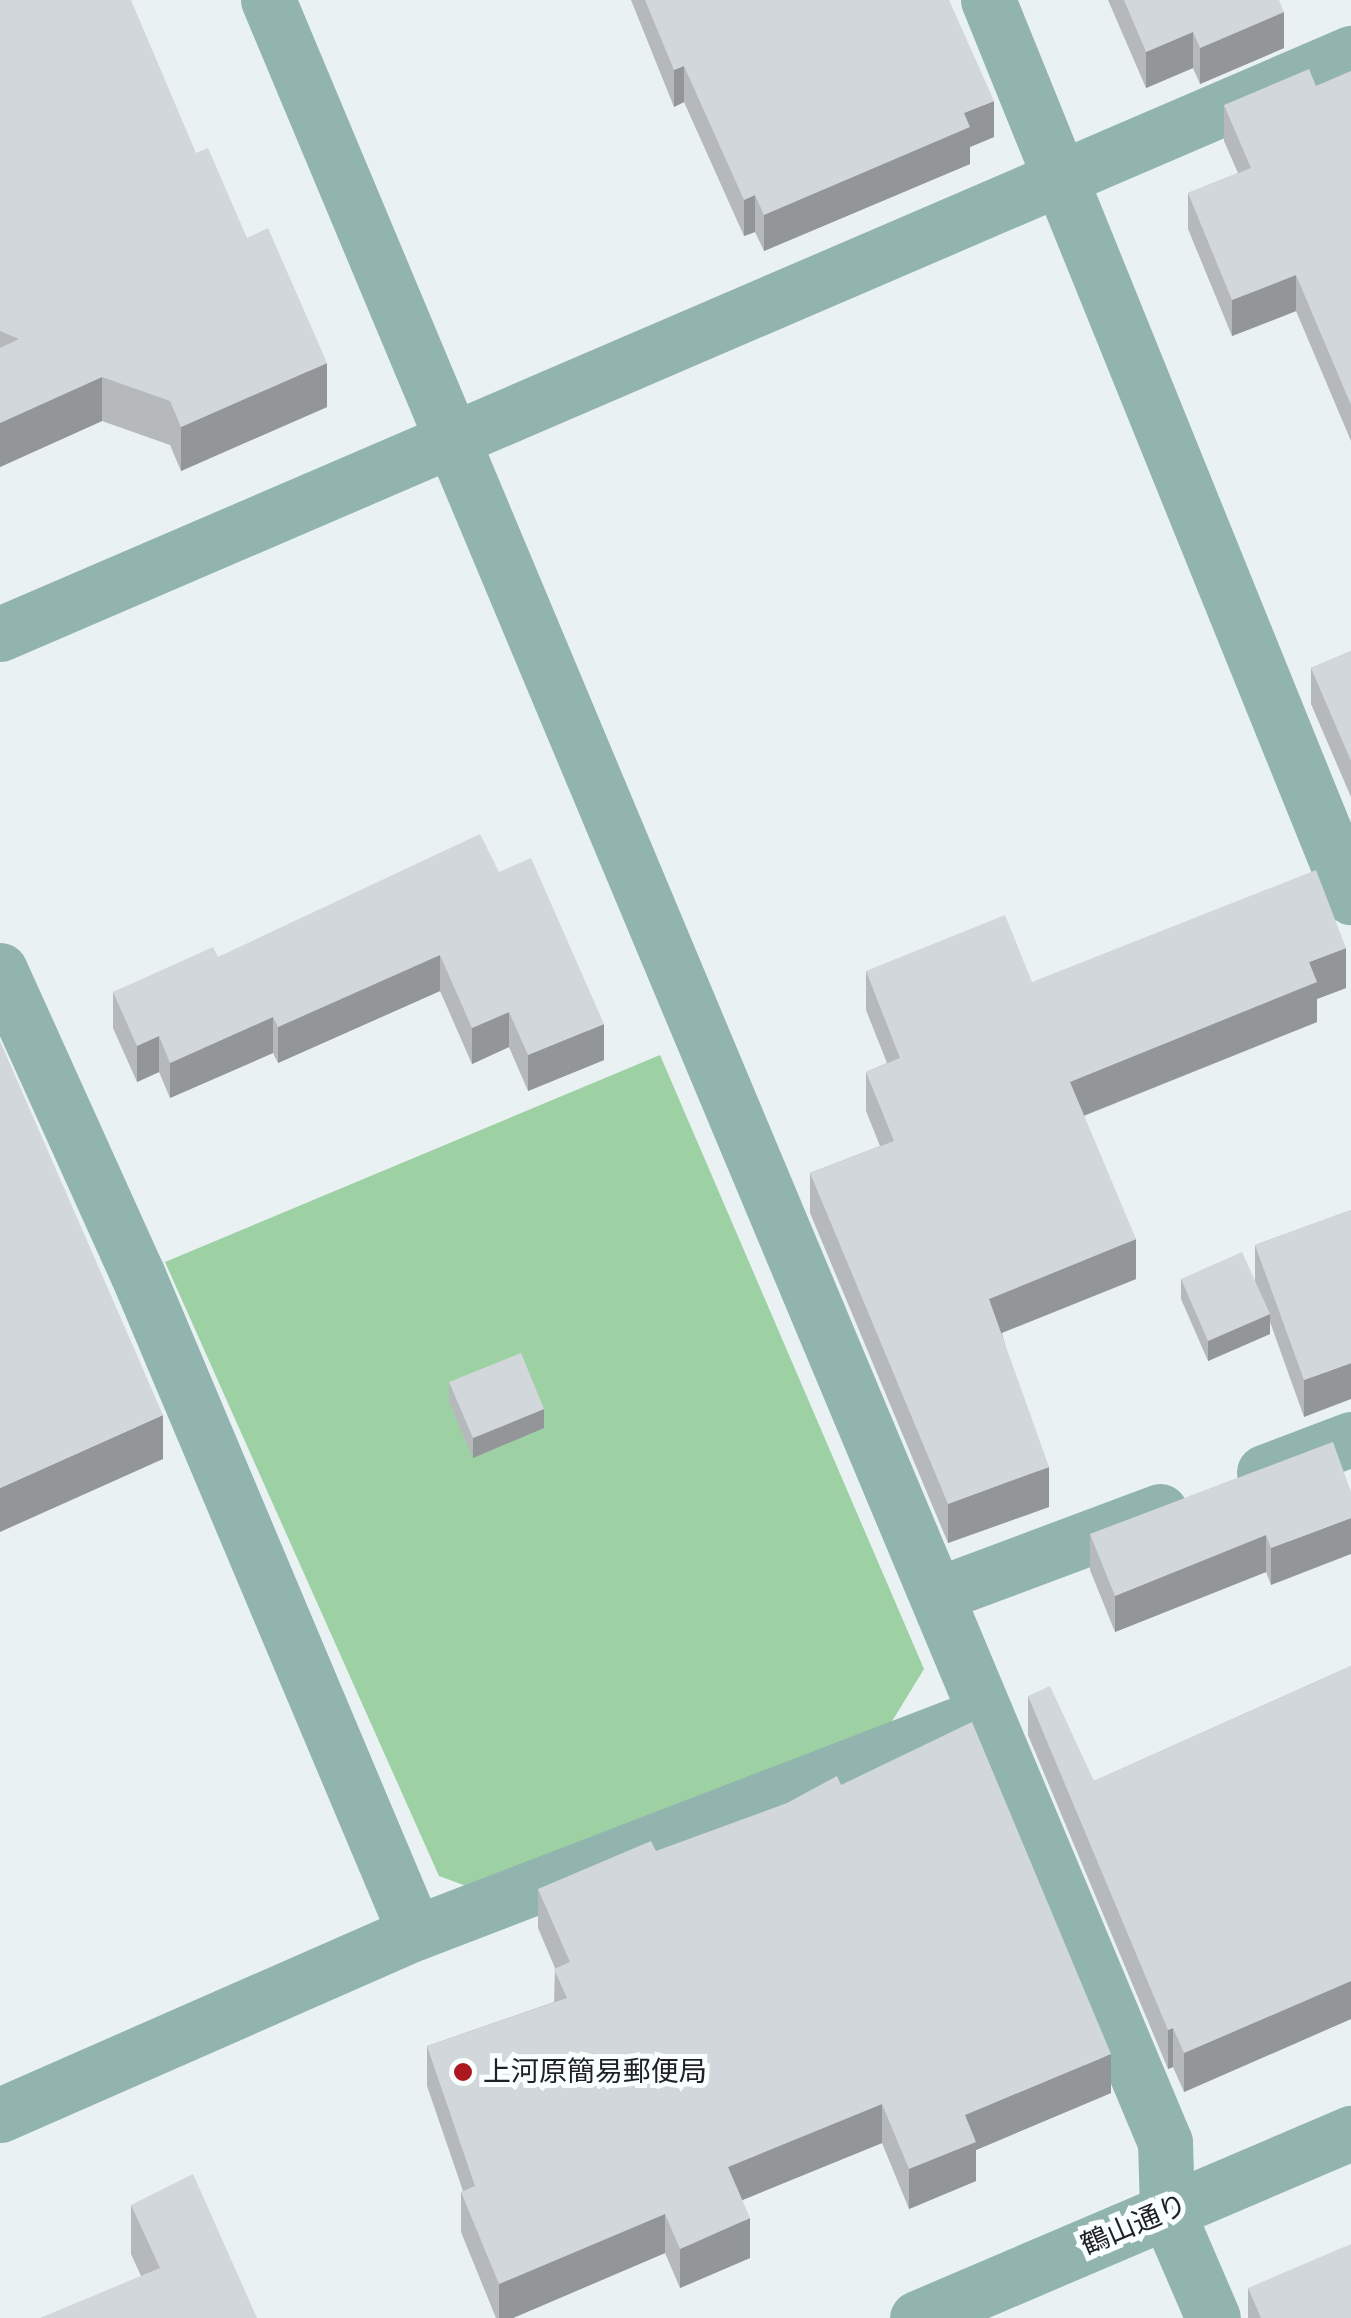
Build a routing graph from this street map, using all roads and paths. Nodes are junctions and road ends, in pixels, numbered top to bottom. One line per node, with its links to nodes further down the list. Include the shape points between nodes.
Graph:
1 (268, 0): 5 (street)
2 (988, 0): 4 (street)
3 (1351, 53): 4 (street)
4 (1060, 177): 5 (street); 7 (street)
5 (454, 439): 6 (street); 10 (street)
6 (0, 634)
7 (1351, 897)
8 (0, 970): 12 (street, via 137,1274)
9 (1351, 1439): 10 (street)
10 (938, 1594): 11 (street)
11 (985, 1714): 12 (street); 15 (street, via 1165,2142)
12 (415, 1934): 13 (street)
13 (0, 2114)
14 (1351, 2133): 15 (street, 鶴山通り)
15 (1166, 2211): 16 (street, 鶴山通り); 17 (street)
16 (916, 2318)
17 (1213, 2318)

